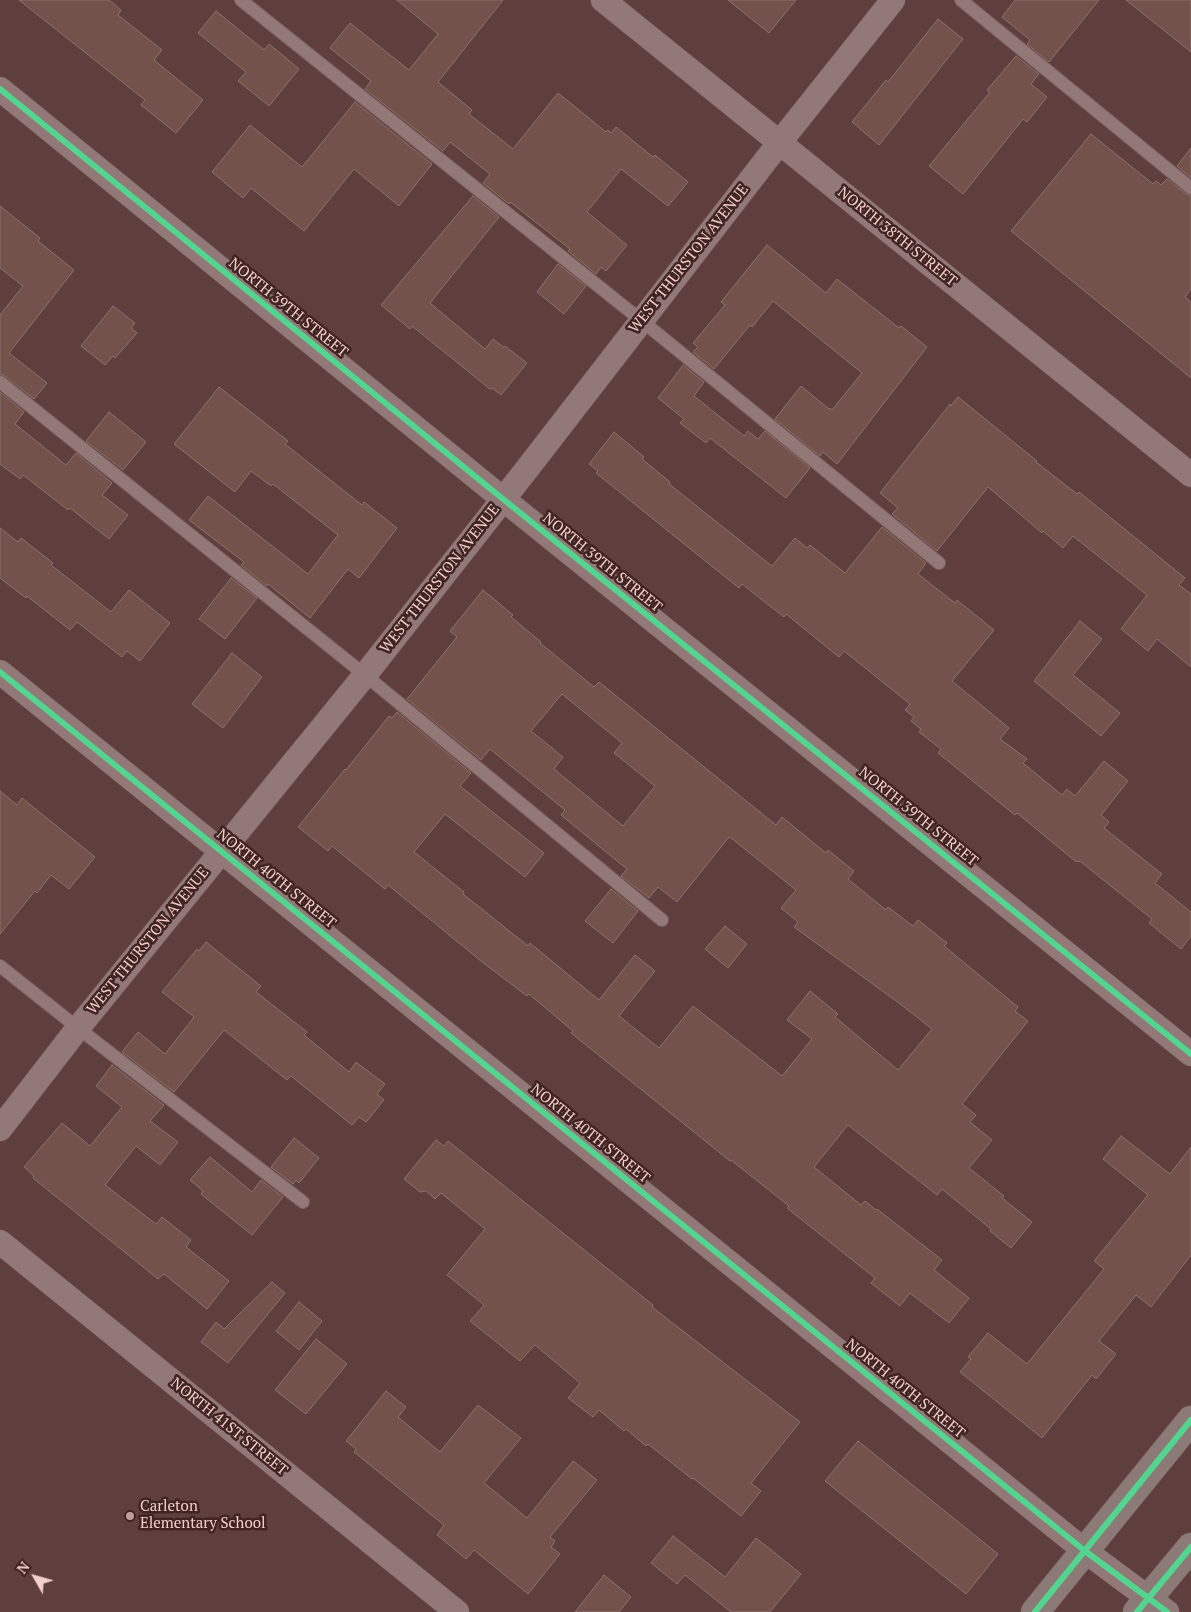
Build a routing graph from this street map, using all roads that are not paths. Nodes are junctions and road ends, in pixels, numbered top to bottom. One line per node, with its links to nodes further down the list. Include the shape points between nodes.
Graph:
1 (241, 0): 8 (lane)
2 (603, 0): 6 (street, NORTH 38TH STREET)
3 (893, 0): 6 (street, WEST THURSTON AVENUE)
4 (961, 0): 7 (lane)
5 (0, 89): 11 (street, NORTH 39TH STREET)
6 (780, 142): 8 (street, WEST THURSTON AVENUE); 10 (street, NORTH 38TH STREET)
7 (1191, 188)
8 (642, 320): 11 (street, WEST THURSTON AVENUE); 12 (lane)
9 (0, 382): 14 (lane)
10 (1191, 475)
11 (504, 499): 14 (street, WEST THURSTON AVENUE); 19 (street, NORTH 39TH STREET)
12 (939, 563)
13 (0, 672): 15 (street, NORTH 40TH STREET)
14 (365, 675): 15 (street, WEST THURSTON AVENUE); 16 (lane)
15 (222, 851): 18 (street, WEST THURSTON AVENUE); 25 (street, NORTH 40TH STREET)
16 (662, 920)
17 (0, 966): 18 (lane)
18 (78, 1028): 20 (street, WEST THURSTON AVENUE); 21 (lane)
19 (1191, 1054)
20 (0, 1129)
21 (303, 1202)
22 (0, 1242): 27 (street, NORTH 41ST STREET)
23 (1191, 1420): 25 (main road)
24 (1191, 1547): 26 (main road)
25 (1085, 1551): 26 (street, NORTH 40TH STREET); 28 (main road)
26 (1151, 1607)
27 (457, 1612)
28 (1035, 1612)

